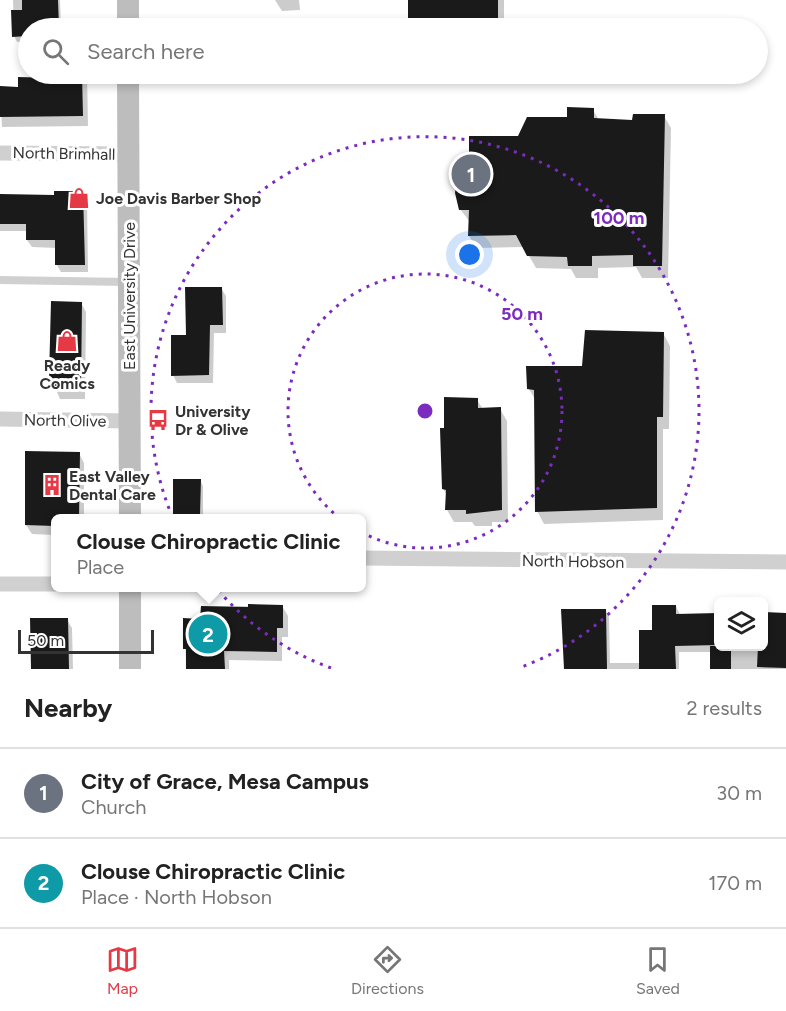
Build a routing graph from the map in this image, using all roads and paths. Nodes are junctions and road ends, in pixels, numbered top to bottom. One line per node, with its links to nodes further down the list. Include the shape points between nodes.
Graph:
1 (128, 0): 2 (main road)
2 (128, 18)
3 (128, 84): 5 (main road, East University Drive)
4 (0, 153): 5 (street, North Brimhall)
5 (129, 154): 7 (main road, East University Drive)
6 (0, 280): 7 (lane)
7 (129, 282): 9 (main road, East University Drive)
8 (0, 419): 9 (street, North Olive)
9 (129, 420): 10 (main road, East University Drive)
10 (130, 514)
11 (366, 558): 12 (street, North Hobson)
12 (786, 562)
13 (0, 584): 14 (street)
14 (51, 584)
15 (130, 592): 16 (main road)
16 (130, 669)

